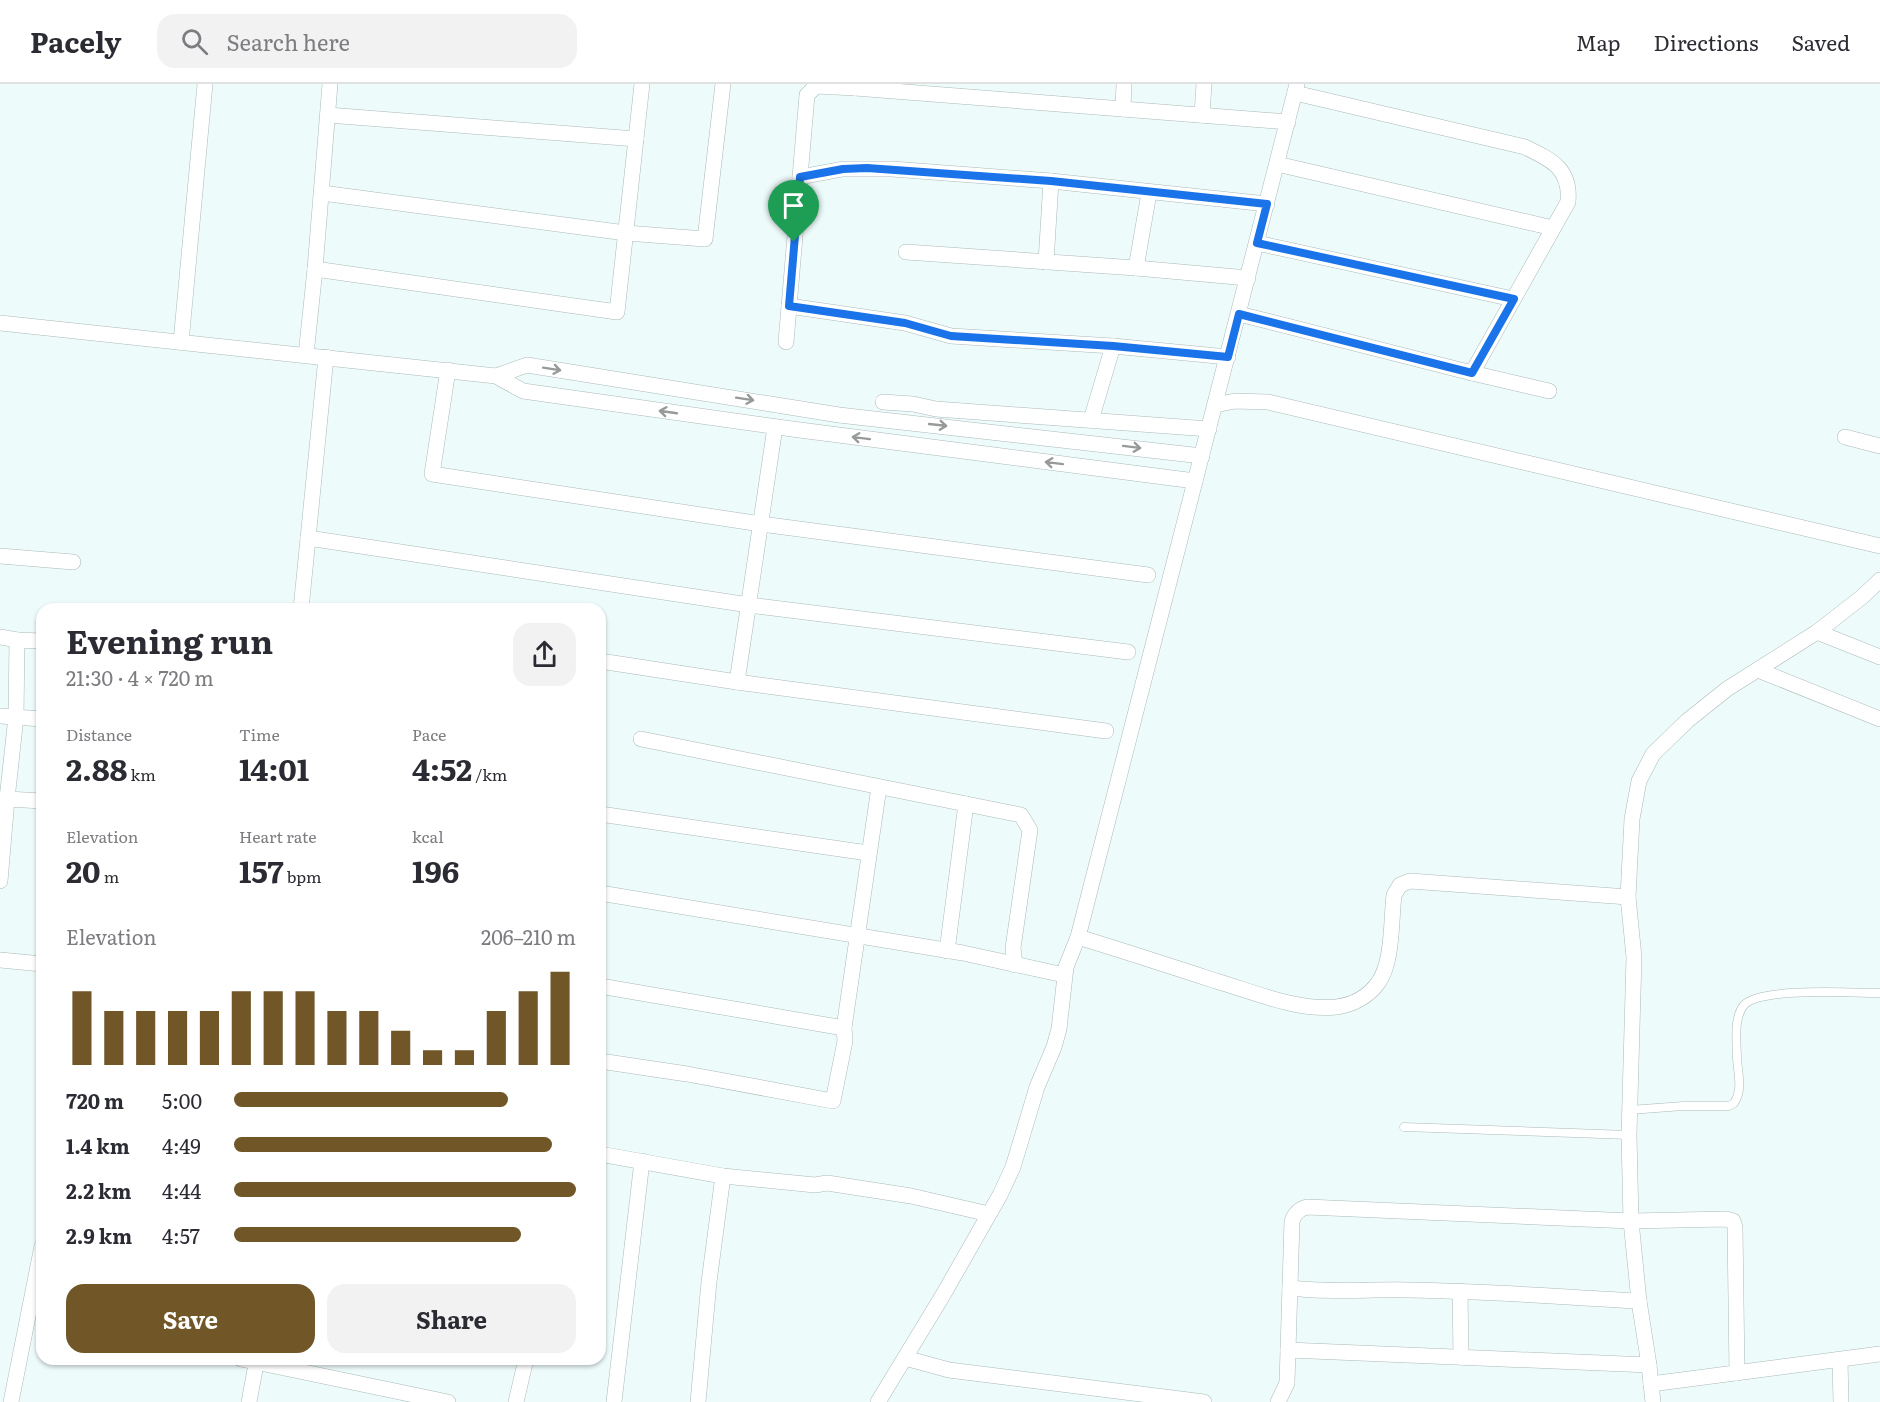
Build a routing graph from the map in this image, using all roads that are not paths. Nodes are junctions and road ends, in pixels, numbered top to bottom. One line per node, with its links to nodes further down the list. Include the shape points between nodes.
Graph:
1 (205, 84): 32 (street)
2 (330, 84): 10 (street)
3 (642, 84): 13 (street)
4 (723, 84): 21 (street, via 705,239)
5 (1124, 84): 9 (street)
6 (1204, 84): 11 (street)
7 (855, 86): 9 (street); 15 (street, via 816,86 807,95)
8 (1296, 88): 12 (street); 20 (street, via 1525,147 1539,154 1555,164 1567,179 1568,202)
9 (1123, 109): 11 (street)
10 (328, 115): 13 (street); 17 (street)
11 (1202, 115): 12 (street)
12 (1288, 122): 14 (street)
13 (636, 139): 21 (street)
14 (1277, 164): 19 (street); 20 (street)
15 (800, 177): 16 (street, via 867,168); 29 (street)
16 (1051, 181): 18 (street); 24 (street)
17 (322, 193): 21 (street); 26 (street)
18 (1149, 193): 19 (street); 25 (street)
19 (1267, 204): 22 (street)
20 (1553, 228): 28 (street)
21 (626, 232): 26 (street, via 617,312)
22 (1257, 243): 27 (street); 28 (street)
23 (906, 252): 24 (street)
24 (1046, 262): 25 (street)
25 (1136, 268): 27 (street)
26 (315, 269): 35 (street)
27 (1248, 278): 30 (street)
28 (1514, 299): 39 (street)
29 (789, 306): 33 (street); 34 (street, via 905,323 951,336)
30 (1239, 314): 37 (street); 39 (street)
31 (0, 322): 32 (street)
32 (181, 342): 35 (street)
33 (786, 342)
34 (1113, 346): 37 (street); 44 (street)
35 (306, 355): 36 (street)
36 (326, 357): 38 (street); 52 (street)
37 (1228, 357): 43 (street)
38 (448, 370): 40 (street); 51 (street, via 432,474)
39 (1472, 373): 41 (street)
40 (496, 376): 45 (street, one-way to 40, via 523,391); 49 (street, one-way to 49, via 527,365 840,414)
41 (1550, 391)
42 (883, 402): 44 (street)
43 (1215, 405): 46 (street); 53 (street, via 1245,400 1268,402)
44 (1091, 420): 46 (street)
45 (775, 427): 50 (street, one-way to 45); 51 (street)
46 (1209, 429): 49 (street)
47 (1845, 437): 48 (street)
48 (1880, 446)
49 (1202, 456): 50 (street)
50 (1196, 481): 85 (street)
51 (761, 524): 56 (street); 59 (street)
52 (308, 538): 58 (street); 59 (street)
53 (1880, 546)
54 (0, 556): 55 (street)
55 (73, 562)
56 (1148, 575)
57 (1880, 580): 60 (street)
58 (302, 603)
59 (749, 605): 64 (street); 68 (street)
60 (1817, 632): 65 (street); 67 (street)
61 (0, 637): 62 (street)
62 (17, 640): 63 (street); 70 (street)
63 (36, 641)
64 (1128, 652)
65 (1880, 657)
66 (606, 662): 68 (street)
67 (1758, 670): 71 (street); 83 (street, via 1687,721 1653,754 1639,781 1632,819)
68 (737, 682): 73 (street)
69 (0, 716): 70 (street)
70 (16, 717): 72 (street); 76 (street)
71 (1880, 718)
72 (36, 719)
73 (1106, 731)
74 (641, 739): 75 (street)
75 (879, 787): 78 (street); 80 (street)
76 (4, 799): 77 (street); 81 (street)
77 (36, 801)
78 (966, 804): 86 (street); 89 (street, via 1021,815 1030,830 1013,948)
79 (606, 815): 80 (street)
80 (868, 853): 84 (street)
81 (0, 879)
82 (606, 894): 84 (street)
83 (1628, 897): 85 (street, via 1410,881 1400,885 1394,895 1387,966 1380,982 1357,1001 1335,1007 1310,1007 1272,998); 95 (street, via 1634,957)
84 (857, 936): 86 (street); 93 (street)
85 (1078, 937): 90 (street)
86 (947, 951): 89 (street)
87 (0, 960): 88 (street)
88 (36, 963)
89 (1015, 965): 90 (street)
90 (1064, 975): 101 (street, via 1054,1047 1012,1167)
91 (606, 987): 93 (street)
92 (1880, 993): 95 (lane, via 1776,994 1749,1000 1737,1022 1739,1092 1734,1103)
93 (844, 1028): 94 (street, via 833,1101)
94 (606, 1061)
95 (1628, 1110): 97 (street)
96 (1404, 1126): 97 (lane)
97 (1629, 1135): 102 (street)
98 (606, 1155): 99 (street)
99 (642, 1161): 100 (street); 123 (street)
100 (723, 1176): 101 (street, via 827,1183 911,1196); 124 (street)
101 (989, 1214): 110 (street)
102 (1631, 1221): 103 (street, via 1307,1207 1294,1214 1292,1221); 105 (street); 116 (street, via 1733,1221)
103 (1290, 1288): 104 (street, via 1333,1292); 107 (street)
104 (1460, 1291): 105 (street); 109 (street)
105 (1639, 1301): 115 (street)
106 (35, 1319): 119 (street)
107 (1288, 1350): 109 (street); 127 (street, via 1287,1383)
108 (1880, 1354): 111 (street)
109 (1461, 1357): 115 (street)
110 (905, 1358): 118 (street, via 950,1370); 125 (street)
111 (1840, 1360): 116 (street); 129 (street)
112 (256, 1365): 120 (street)
113 (280, 1365): 121 (street)
114 (525, 1365): 122 (street)
115 (1649, 1365): 117 (street)
116 (1737, 1373): 117 (street)
117 (1652, 1384): 128 (street)
118 (1180, 1401): 126 (street)
119 (11, 1402)
120 (249, 1402)
121 (448, 1402)
122 (516, 1402)
123 (614, 1402)
124 (698, 1402)
125 (878, 1402)
126 (1204, 1402)
127 (1278, 1402)
128 (1653, 1402)
129 (1840, 1402)

